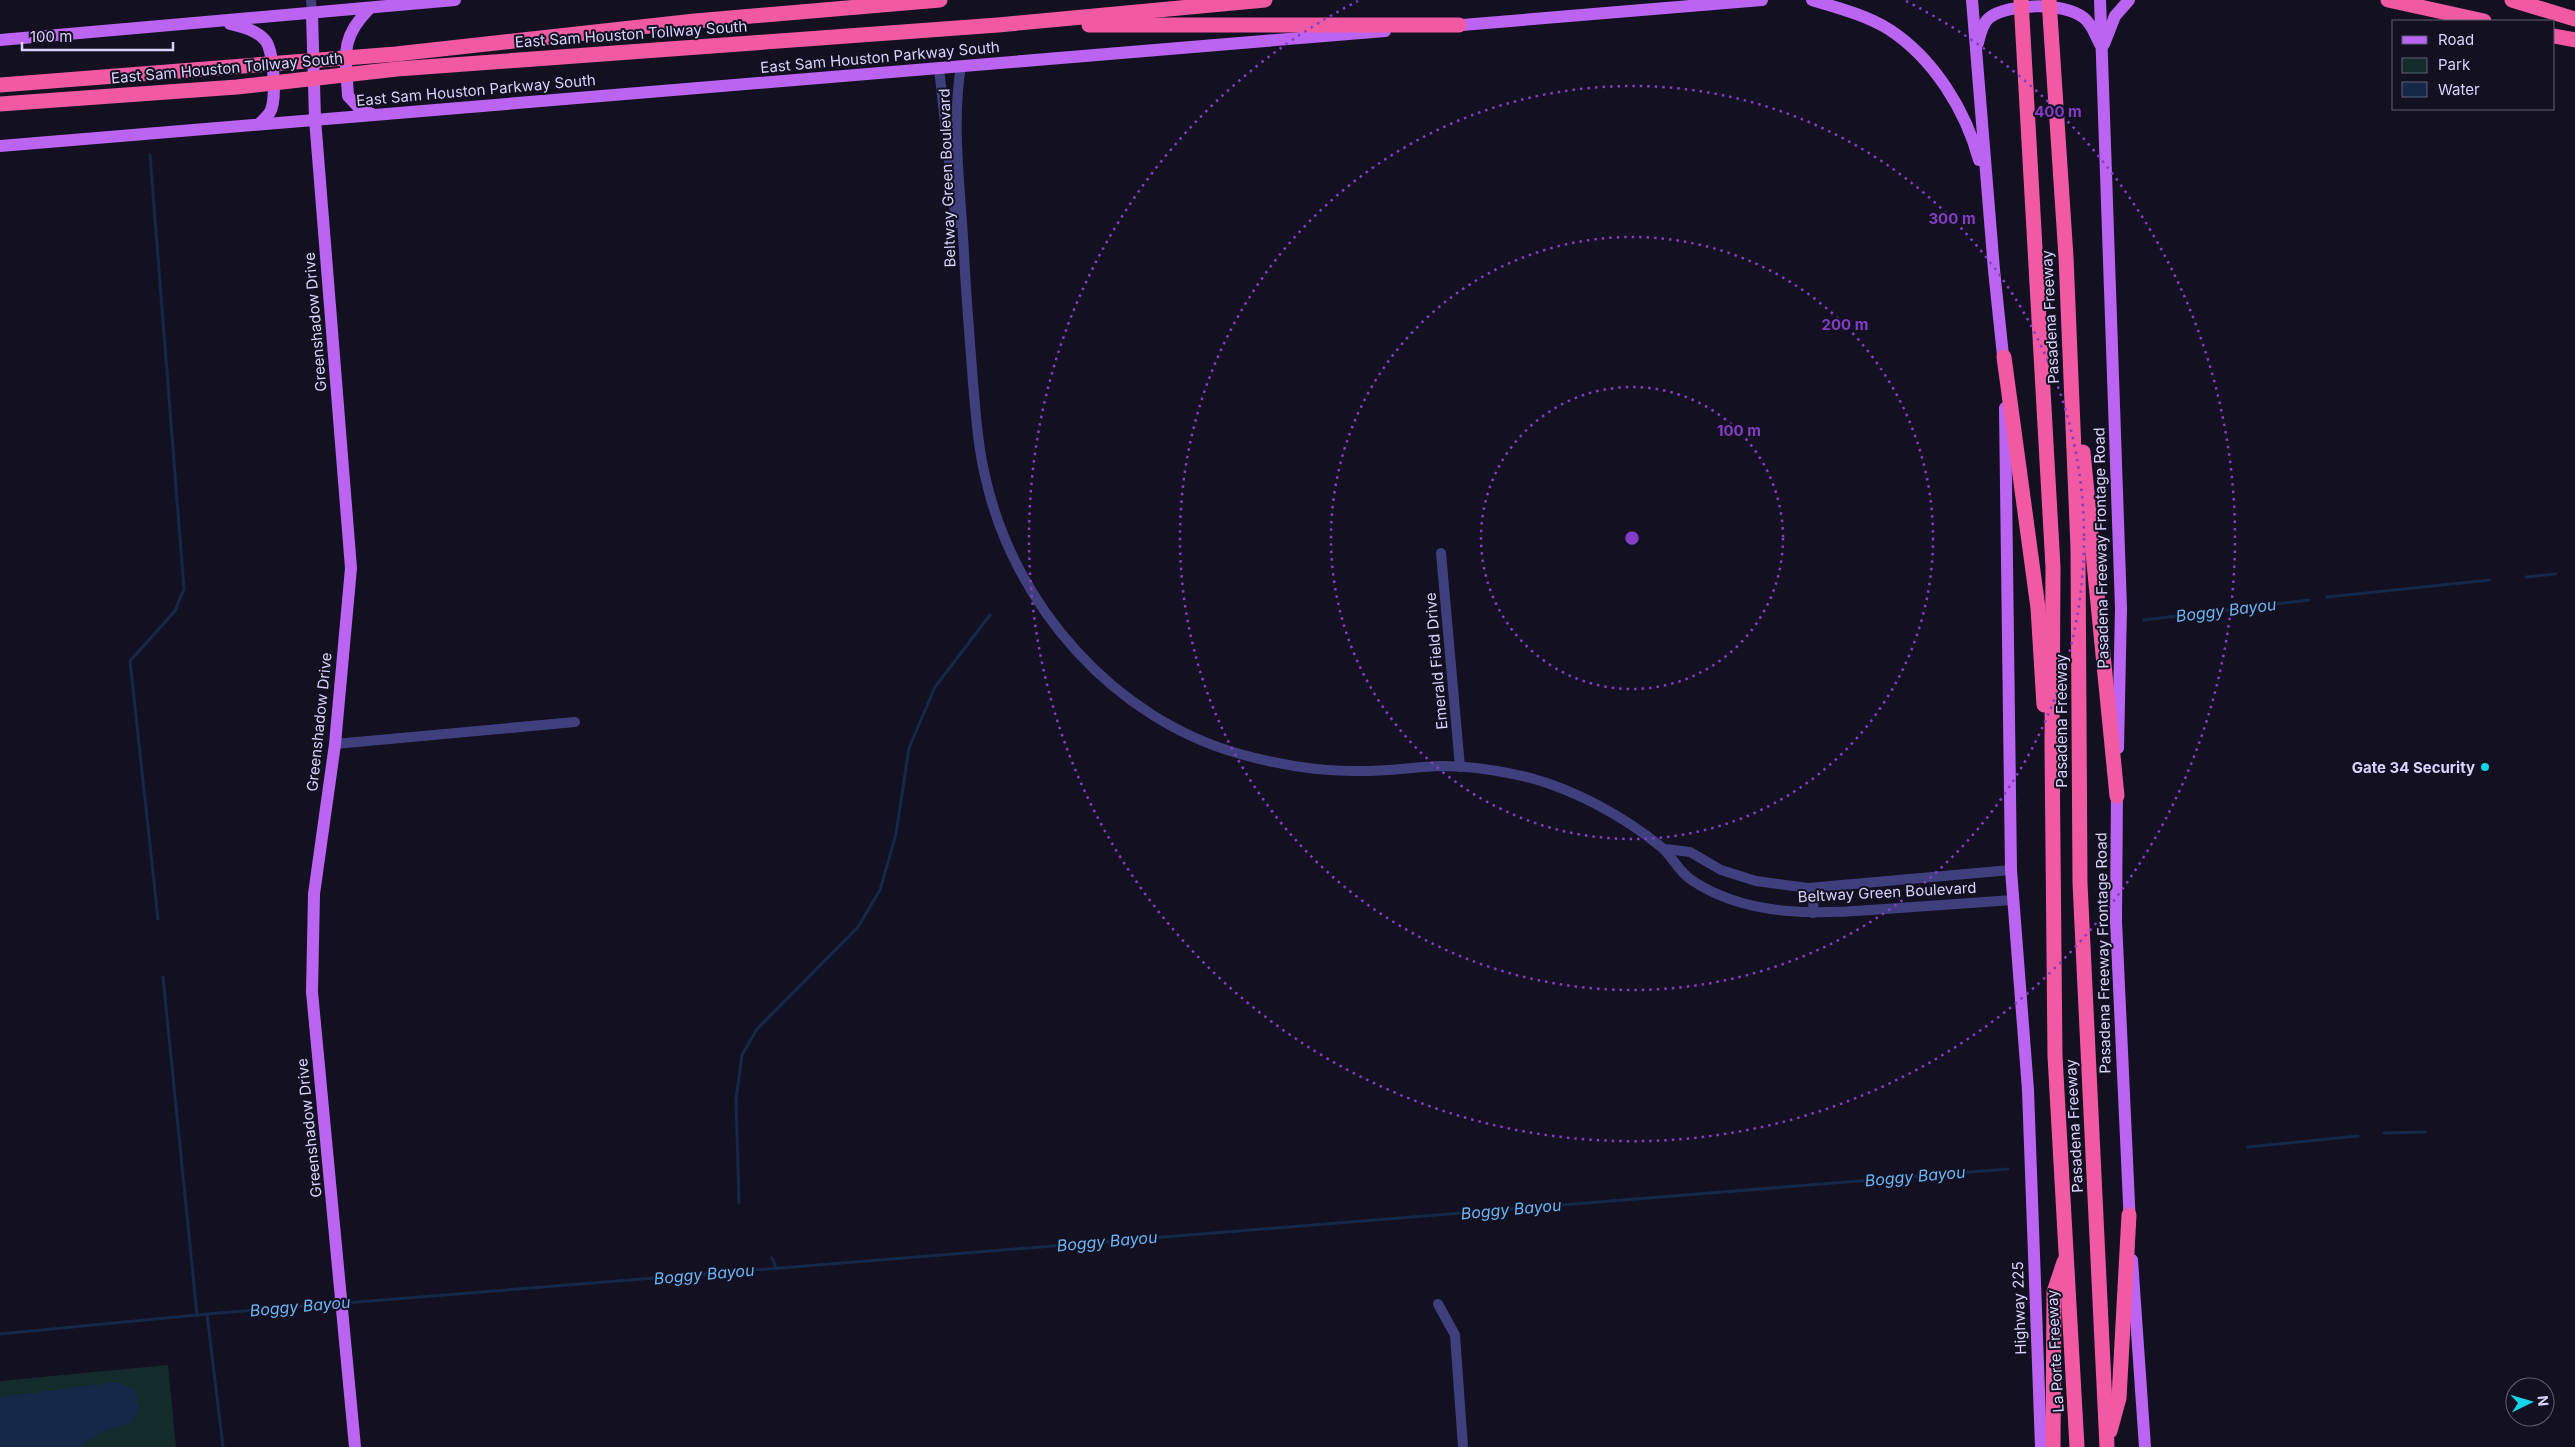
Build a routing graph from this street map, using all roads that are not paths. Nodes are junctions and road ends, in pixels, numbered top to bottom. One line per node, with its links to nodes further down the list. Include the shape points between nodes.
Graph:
1 (311, 0): 17 (street, Greenshadow Drive)
2 (455, 0): 16 (main road)
3 (940, 0): 14 (highway, East Sam Houston Tollway South)
4 (1265, 0): 21 (highway, East Sam Houston Tollway South)
5 (1762, 0): 15 (main road, East Sam Houston Parkway South)
6 (1812, 0): 36 (main road, via 1858,15 1890,30 1938,76 1972,132)
7 (1972, 0): 27 (main road)
8 (2021, 0): 43 (highway, Pasadena Freeway, via 2053,567)
9 (2049, 0): 37 (highway, Pasadena Freeway)
10 (2100, 0): 26 (main road, Pasadena Freeway Frontage Road)
11 (2129, 0): 26 (main road, via 2115,16)
12 (2388, 0): 19 (highway)
13 (2512, 0): 18 (highway)
14 (926, 1): 30 (highway, East Sam Houston Tollway South, via 695,21 396,54)
15 (1665, 4): 22 (main road, East Sam Houston Parkway South)
16 (369, 9): 17 (main road); 32 (main road, via 349,34 346,48 348,96 360,109)
17 (312, 14): 20 (main road); 33 (main road, Greenshadow Drive)
18 (2575, 19)
19 (2479, 20)
20 (219, 22): 24 (main road); 34 (main road, via 249,29 265,39 270,47 275,98 270,112)
21 (998, 25): 22 (highway); 31 (highway, East Sam Houston Tollway South, via 397,69 237,87)
22 (1459, 25): 28 (main road, East Sam Houston Parkway South)
23 (2555, 36): 25 (highway)
24 (0, 40)
25 (2575, 40)
26 (2102, 49): 27 (main road, via 2090,24 2080,15 2019,6 1989,18 1982,30); 45 (main road, Pasadena Freeway Frontage Road, via 2121,608)
27 (1976, 55): 36 (main road)
28 (961, 66): 29 (main road, East Sam Houston Parkway South); 38 (street, Beltway Green Boulevard, via 958,120)
29 (939, 68): 32 (main road, East Sam Houston Parkway South); 38 (street, Beltway Green Boulevard)
30 (0, 85)
31 (0, 104)
32 (374, 115): 33 (main road, East Sam Houston Parkway South)
33 (315, 120): 34 (main road, East Sam Houston Parkway South); 42 (main road, Greenshadow Drive, via 351,568)
34 (259, 124): 35 (main road, East Sam Houston Parkway South)
35 (0, 146)
36 (1988, 194): 39 (main road)
37 (2066, 257): 45 (highway); 54 (highway, Pasadena Freeway, via 2078,548 2080,883)
38 (966, 289): 44 (street, Beltway Green Boulevard, via 979,445 993,508 1026,582 1054,624 1085,659 1120,691 1153,714 1205,742 1240,754 1300,767 1341,771)
39 (2004, 357): 43 (highway, via 2038,608 2042,694); 47 (main road)
40 (1441, 553): 44 (street, Emerald Field Drive)
41 (575, 722): 42 (street)
42 (336, 744): 55 (main road, Greenshadow Drive, via 314,894 312,992)
43 (2052, 744): 52 (highway, Pasadena Freeway, via 2055,1056)
44 (1460, 767): 46 (street, Beltway Green Boulevard, via 1530,778 1571,793 1612,813)
45 (2117, 796): 51 (main road, Pasadena Freeway Frontage Road, via 2116,922)
46 (1665, 848): 48 (street, Beltway Green Boulevard, via 1690,852 1721,870 1756,881); 50 (street, Beltway Green Boulevard, via 1684,874 1712,892 1749,905)
47 (2011, 870): 48 (street, Beltway Green Boulevard); 49 (main road)
48 (1814, 888): 50 (street)
49 (2013, 900): 50 (street, Beltway Green Boulevard); 57 (main road, Highway 225, via 2028,1090)
50 (1813, 913)
51 (2129, 1215): 54 (highway, via 2119,1398); 60 (main road)
52 (2067, 1253): 58 (highway, via 2054,1292); 59 (highway, La Porte Freeway)
53 (1438, 1304): 56 (street, via 1455,1336)
54 (2107, 1444)
55 (355, 1447)
56 (1463, 1447)
57 (2041, 1447)
58 (2053, 1447)
59 (2077, 1447)
60 (2145, 1447)

